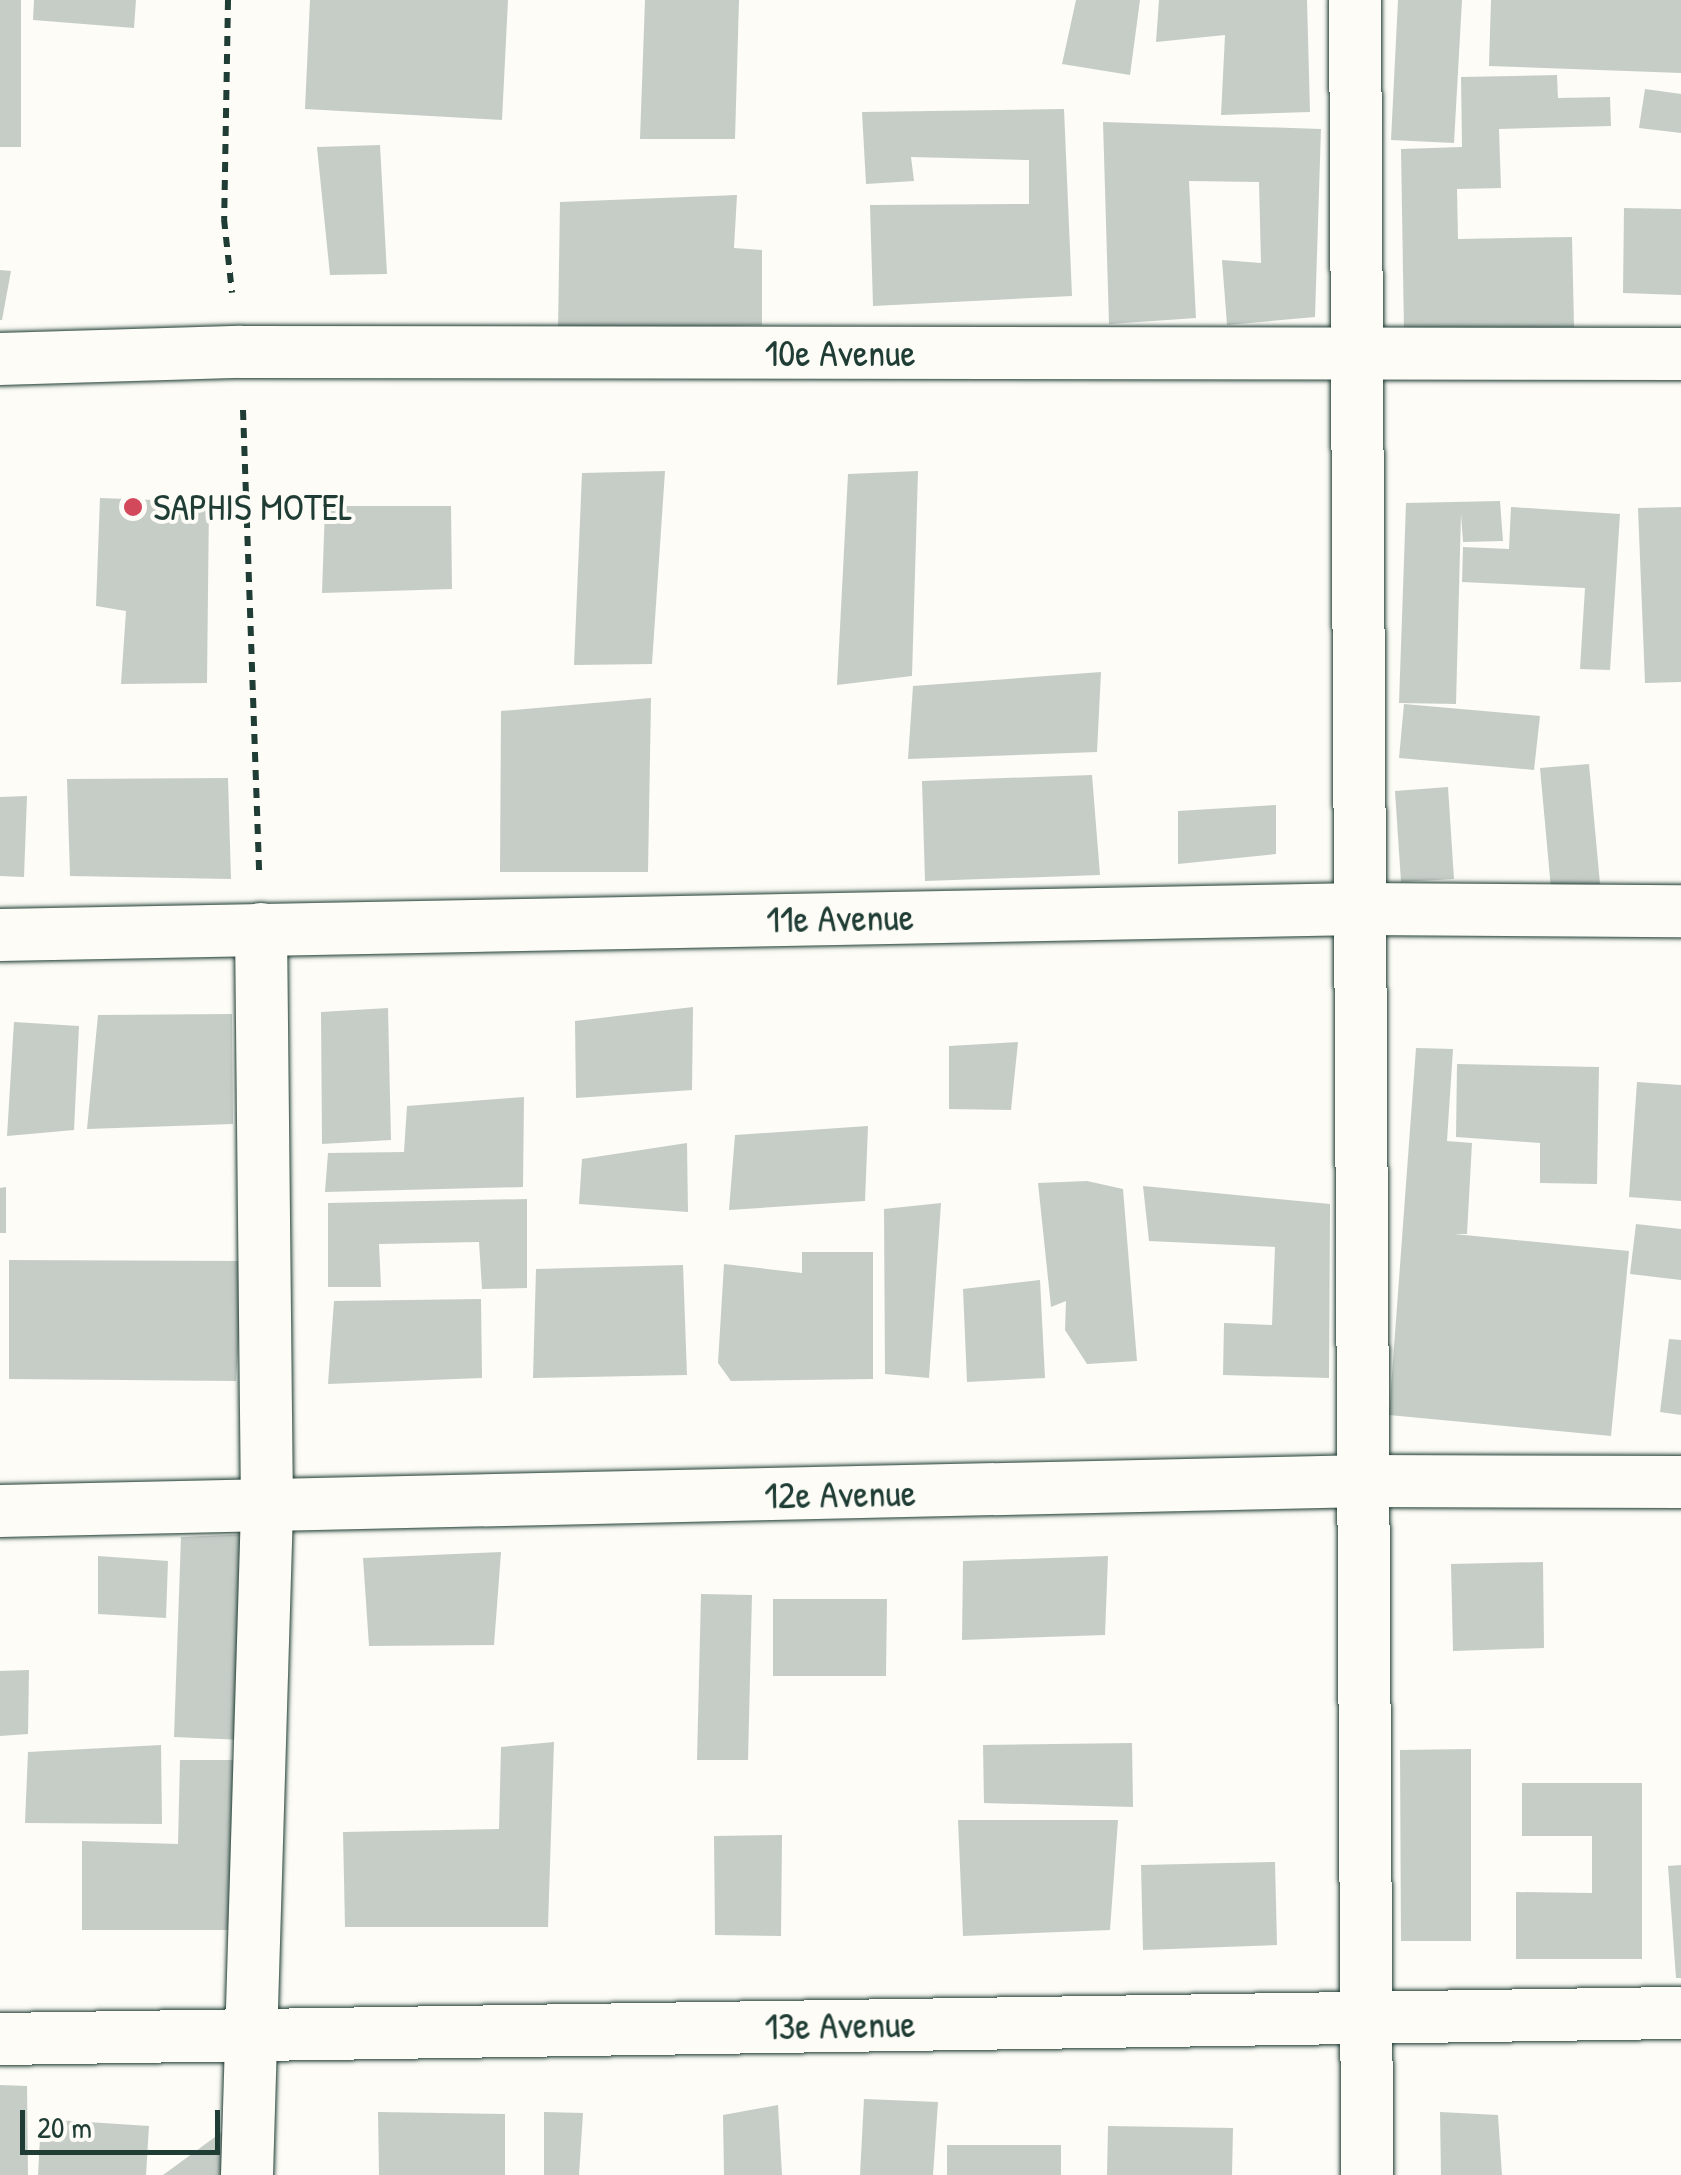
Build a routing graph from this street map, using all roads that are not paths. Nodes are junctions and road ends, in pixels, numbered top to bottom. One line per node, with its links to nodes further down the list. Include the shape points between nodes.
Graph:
1 (1355, 0): 2 (street)
2 (1358, 354): 3 (street, 10e Avenue); 4 (street, 10e Avenue, via 241,352); 5 (street)
3 (1681, 354)
4 (0, 359)
5 (1360, 909): 6 (street, 11e Avenue); 7 (street, 11e Avenue); 9 (street)
6 (1681, 911)
7 (262, 929): 8 (street, 11e Avenue); 11 (street)
8 (0, 935)
9 (1367, 1481): 10 (street, 12e Avenue); 11 (street, 12e Avenue); 14 (street)
10 (1681, 1482)
11 (267, 1509): 12 (street, 12e Avenue); 15 (street)
12 (0, 1511)
13 (1681, 2014): 14 (street, 13e Avenue)
14 (1361, 2018): 15 (street, 13e Avenue); 18 (street)
15 (253, 2033): 16 (street, 13e Avenue); 17 (street)
16 (0, 2039)
17 (247, 2175)
18 (1367, 2175)

